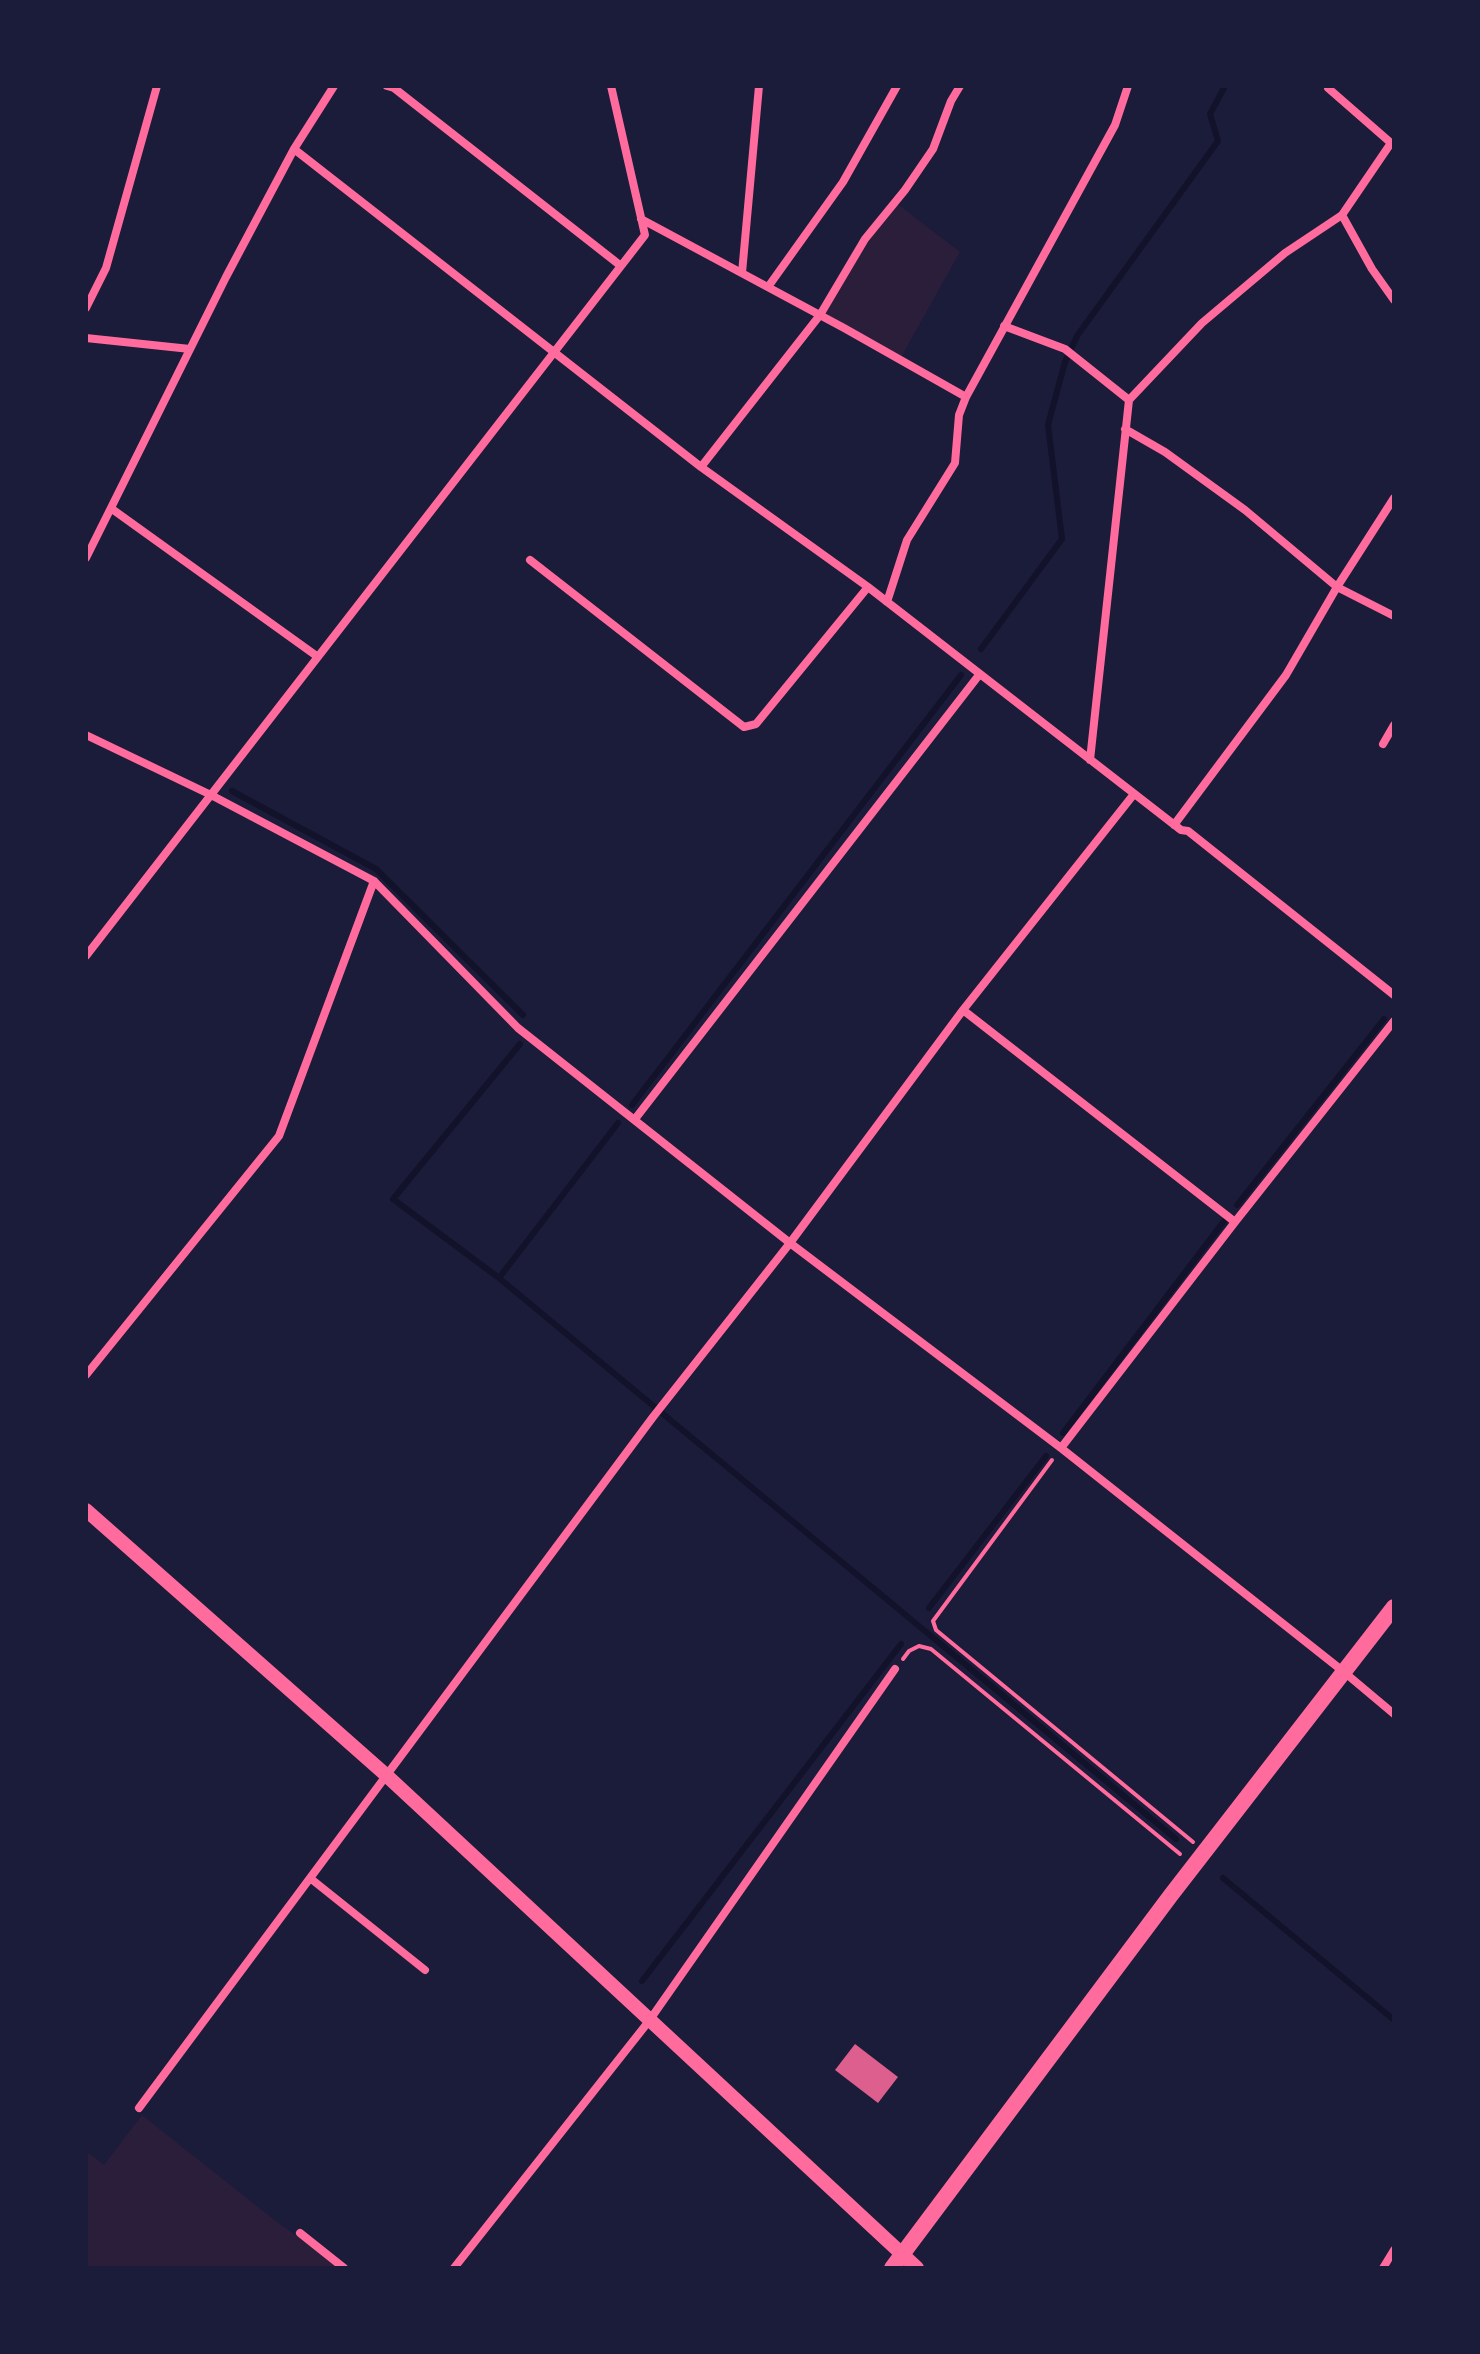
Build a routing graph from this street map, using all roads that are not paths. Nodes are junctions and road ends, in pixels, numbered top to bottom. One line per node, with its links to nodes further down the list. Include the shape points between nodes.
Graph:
1 (157, 86): 17 (street, via 106,268)
2 (334, 86): 10 (street)
3 (387, 86): 13 (street)
4 (611, 86): 12 (street)
5 (759, 86): 14 (street)
6 (897, 86): 15 (street, via 843,182)
7 (960, 86): 18 (street, via 933,149 865,239)
8 (1128, 86): 19 (street, via 1115,125)
9 (1329, 86): 11 (street, via 1391,143)
10 (294, 149): 21 (street); 22 (street)
11 (1342, 215): 16 (street); 24 (street, via 1285,253 1202,323)
12 (641, 219): 13 (street, via 645,235); 14 (street)
13 (621, 266): 22 (street)
14 (742, 273): 15 (street)
15 (768, 287): 18 (street)
16 (1394, 300)
17 (86, 308)
18 (820, 315): 23 (street); 26 (street)
19 (1004, 326): 23 (street); 24 (street, via 1065,349)
20 (86, 338): 21 (street)
21 (190, 349): 28 (street)
22 (555, 353): 26 (street); 35 (street)
23 (966, 397): 33 (street, via 955,463 907,540)
24 (1129, 400): 25 (street)
25 (1125, 429): 32 (street, via 1245,510); 40 (street)
26 (701, 467): 31 (street)
27 (1394, 498): 32 (street)
28 (112, 509): 29 (street); 35 (street)
29 (86, 558)
30 (530, 560): 31 (street, via 744,727 756,724)
31 (868, 587): 33 (street)
32 (1337, 587): 34 (street); 43 (street, via 1286,675)
33 (887, 602): 36 (street)
34 (1394, 616)
35 (318, 657): 42 (street)
36 (979, 675): 40 (street); 49 (street)
37 (1394, 725): 39 (street)
38 (86, 735): 42 (street)
39 (1383, 744)
40 (1090, 760): 41 (street)
41 (1134, 794): 43 (street); 47 (street)
42 (211, 795): 44 (street); 45 (street)
43 (1174, 825): 46 (street)
44 (374, 881): 49 (street, via 518,1028); 52 (street, via 279,1136)
45 (86, 956)
46 (1394, 995)
47 (963, 1010): 50 (street); 51 (street)
48 (1394, 1021): 50 (street)
49 (635, 1119): 51 (street)
50 (1235, 1222): 53 (street)
51 (790, 1243): 53 (street); 59 (street)
52 (86, 1375)
53 (1061, 1448): 57 (street)
54 (86, 1510): 59 (main road)
55 (1394, 1607): 57 (main road)
56 (895, 1669): 62 (street)
57 (1344, 1672): 58 (street); 66 (main road)
58 (1394, 1714)
59 (386, 1775): 60 (street); 62 (main road)
60 (310, 1878): 61 (street); 63 (street)
61 (425, 1970)
62 (649, 2021): 66 (main road); 68 (street)
63 (139, 2108)
64 (300, 2233): 67 (street)
65 (1394, 2250): 70 (street)
66 (897, 2261): 69 (main road)
67 (344, 2268)
68 (454, 2268)
69 (917, 2268)
70 (1383, 2268)

